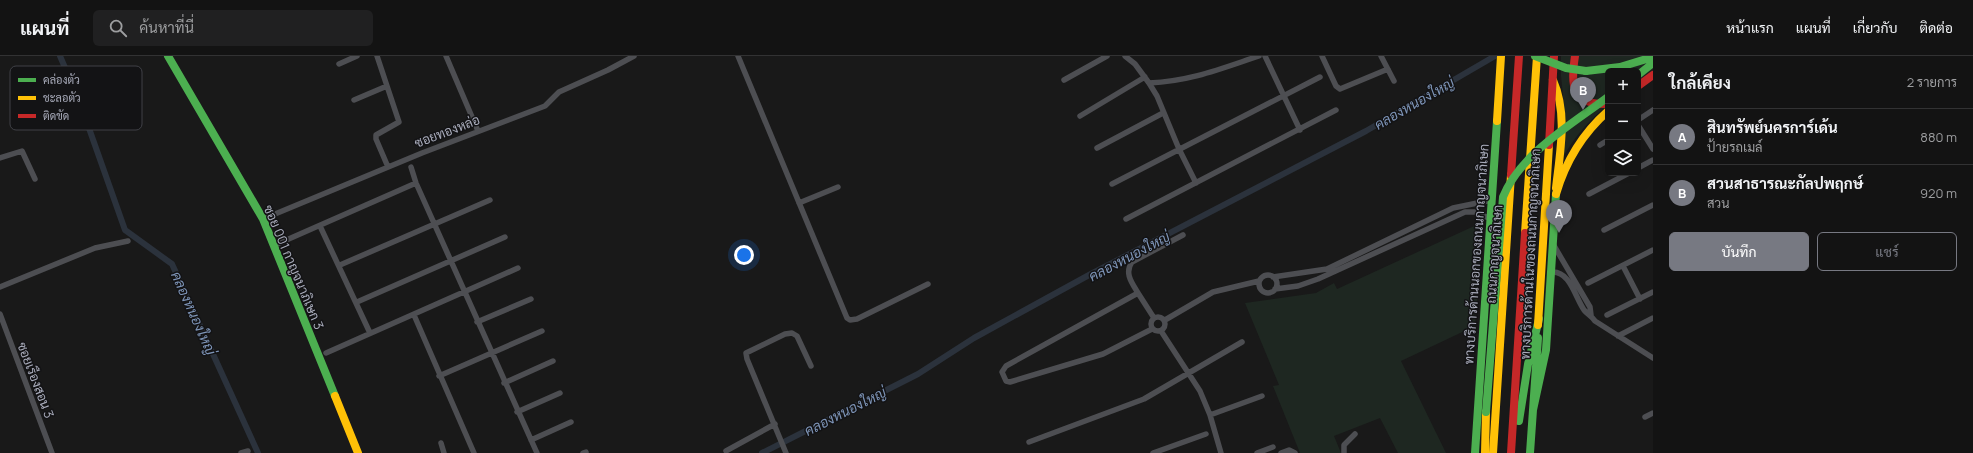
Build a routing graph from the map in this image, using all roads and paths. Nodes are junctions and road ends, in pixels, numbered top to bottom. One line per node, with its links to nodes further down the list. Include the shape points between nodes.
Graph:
1 (168, 56): 68 (main road, ซอย 001 กาญจนาภิเษก 3)
2 (357, 56): 20 (street)
3 (377, 56): 31 (street)
4 (446, 56): 44 (street)
5 (634, 56): 44 (street, ซอยทองหล่อ, via 559,92 545,106)
6 (738, 56): 65 (street)
7 (1107, 56): 27 (street)
8 (1125, 56): 24 (street)
9 (1259, 56): 29 (street, via 1196,78)
10 (1264, 56): 32 (street)
11 (1322, 56): 21 (street, via 1336,86 1340,89)
12 (1381, 56): 21 (street)
13 (1501, 56): 64 (main road, ทางบริการด้านนอกของถนนกาญจนาภิเษก)
14 (1519, 56): 153 (main road, ถนนกาญจนาภิเษก)
15 (1536, 56): 17 (main road, bridge, via 1566,68 1586,70 1614,69); 154 (main road)
16 (1575, 56): 35 (main road, via 1573,87 1586,103 1596,106)
17 (1653, 57)
18 (1554, 59): 26 (main road, ทางบริการด้านในของถนนกาญจนาภิเษก)
19 (1653, 63): 22 (main road)
20 (339, 64)
21 (1388, 69): 28 (street)
22 (1641, 73)
23 (1653, 75): 30 (main road)
24 (1145, 77): 29 (street); 40 (street)
25 (1320, 77): 32 (street)
26 (1553, 79): 61 (main road, via 1561,104); 104 (main road, ทางบริการด้านในของถนนกาญจนาภิเษก)
27 (1064, 80)
28 (1394, 81)
29 (1149, 83): 38 (street)
30 (1641, 84)
31 (387, 86): 34 (street); 53 (street, via 399,122 376,135 376,138)
32 (1284, 95): 42 (street); 48 (street)
33 (1605, 99): 138 (main road, bridge, via 1531,155 1520,167 1503,197)
34 (354, 100)
35 (1605, 104)
36 (1336, 110): 42 (street)
37 (1653, 110): 41 (street)
38 (1163, 113): 47 (street); 48 (street)
39 (1605, 114): 61 (main road, via 1572,151 1561,174)
40 (1080, 116)
41 (1641, 118)
42 (1300, 130): 58 (street)
43 (1641, 130): 49 (street)
44 (478, 131): 53 (street, ซอยทองหล่อ)
45 (1605, 142): 46 (street)
46 (1600, 145)
47 (1097, 148)
48 (1179, 149): 58 (street); 59 (street)
49 (1653, 150)
50 (0, 158): 56 (street, via 22,151)
51 (1653, 160): 52 (street)
52 (1641, 166)
53 (388, 167): 68 (street, ซอยทองหล่อ)
54 (411, 167): 57 (street)
55 (1623, 176): 62 (street)
56 (35, 179)
57 (416, 183): 70 (street); 71 (street)
58 (1196, 183): 67 (street)
59 (1112, 184)
60 (838, 187): 65 (street)
61 (1556, 194): 77 (main road)
62 (1589, 194)
63 (490, 200): 70 (street)
64 (1492, 200): 69 (main road, ทางบริการด้านนอกของถนนกาญจนาภิเษก); 73 (street, via 1453,208)
65 (799, 203): 89 (street, via 850,320 857,319)
66 (1653, 205): 72 (street)
67 (1126, 218)
68 (263, 219): 78 (main road, ซอย 001 กาญจนาภิเษก 3)
69 (1491, 219): 73 (street, via 1475,212 1465,212 1442,224); 152 (main road, ทางบริการด้านนอกของถนนกาญจนาภิเษก)
70 (434, 224): 80 (street); 81 (street)
71 (320, 226): 78 (street); 81 (street)
72 (1604, 230)
73 (1415, 231): 84 (street)
74 (1183, 235): 94 (street, via 1132,262 1129,266 1129,276)
75 (505, 237): 80 (street)
76 (128, 241): 90 (street, via 95,248)
77 (1553, 244): 85 (main road); 100 (street, via 1590,307)
78 (275, 245): 141 (main road, ซอย 001 กาญจนาภิเษก 3)
79 (1653, 250): 82 (street)
80 (450, 260): 92 (street); 97 (street)
81 (340, 265): 97 (street)
82 (1622, 266): 88 (street); 95 (street)
83 (518, 268): 92 (street)
84 (1331, 271): 86 (street); 91 (street, via 1298,286)
85 (1552, 272): 100 (street, via 1559,272 1566,277 1578,302 1586,313); 123 (main road, via 1546,350)
86 (1273, 277): 87 (street, via 1265,275); 91 (street, via 1277,283)
87 (1259, 281): 91 (street, via 1263,291 1270,293); 105 (street, via 1214,292)
88 (1588, 283)
89 (928, 284)
90 (0, 287)
91 (1275, 289)
92 (464, 292): 99 (street); 106 (street)
93 (1653, 292): 95 (street)
94 (1138, 294): 102 (street); 107 (street, via 1006,366 1002,372 1006,381 1010,382 1103,354)
95 (1640, 299): 101 (street)
96 (530, 300): 106 (street)
97 (357, 302): 110 (street)
98 (0, 314): 139 (street, ซอยเรืองสอน 3)
99 (414, 315): 110 (street); 119 (street)
100 (1591, 315): 111 (street)
101 (1607, 315)
102 (1154, 318): 105 (street, via 1161,317); 107 (street)
103 (1653, 318): 111 (street)
104 (1539, 319): 123 (main road, ทางบริการด้านในของถนนกาญจนาภิเษก); 154 (main road)
105 (1165, 320): 109 (street, via 1165,328)
106 (477, 322): 114 (street)
107 (1152, 329): 109 (street, via 1156,332)
108 (542, 331): 114 (street)
109 (1162, 331): 118 (street)
110 (370, 333): 113 (street)
111 (1618, 336): 115 (street)
112 (1242, 342): 118 (street)
113 (326, 353)
114 (491, 353): 119 (street); 120 (street)
115 (1653, 358)
116 (553, 361): 120 (street)
117 (811, 366): 129 (street, via 797,336 792,333 747,352 747,359)
118 (1189, 373): 126 (street); 133 (street, via 1144,399)
119 (439, 376): 143 (street)
120 (504, 383): 124 (street)
121 (560, 393): 124 (street)
122 (1262, 396): 126 (street)
123 (1533, 410): 155 (main road, ทางบริการด้านในของถนนกาญจนาภิเษก)
124 (517, 412): 132 (street)
125 (1653, 414): 127 (street)
126 (1210, 415): 147 (street)
127 (1645, 417)
128 (571, 422): 132 (street)
129 (775, 424): 137 (street); 145 (street)
130 (1206, 434): 146 (street)
131 (1355, 434): 151 (street, via 1344,445)
132 (531, 440): 144 (street)
133 (1029, 442)
134 (441, 443): 142 (street)
135 (1273, 447): 148 (street)
136 (248, 451): 140 (street)
137 (726, 451)
138 (1484, 451)
139 (52, 453)
140 (241, 453)
141 (358, 453)
142 (444, 453)
143 (474, 453)
144 (537, 453)
145 (786, 453)
146 (1153, 453)
147 (1221, 453)
148 (1256, 453)
149 (1281, 453): 150 (street, via 1289,450)
150 (1295, 453)
151 (1344, 453)
152 (1475, 453)
153 (1493, 453)
154 (1511, 453)
155 (1530, 453)

